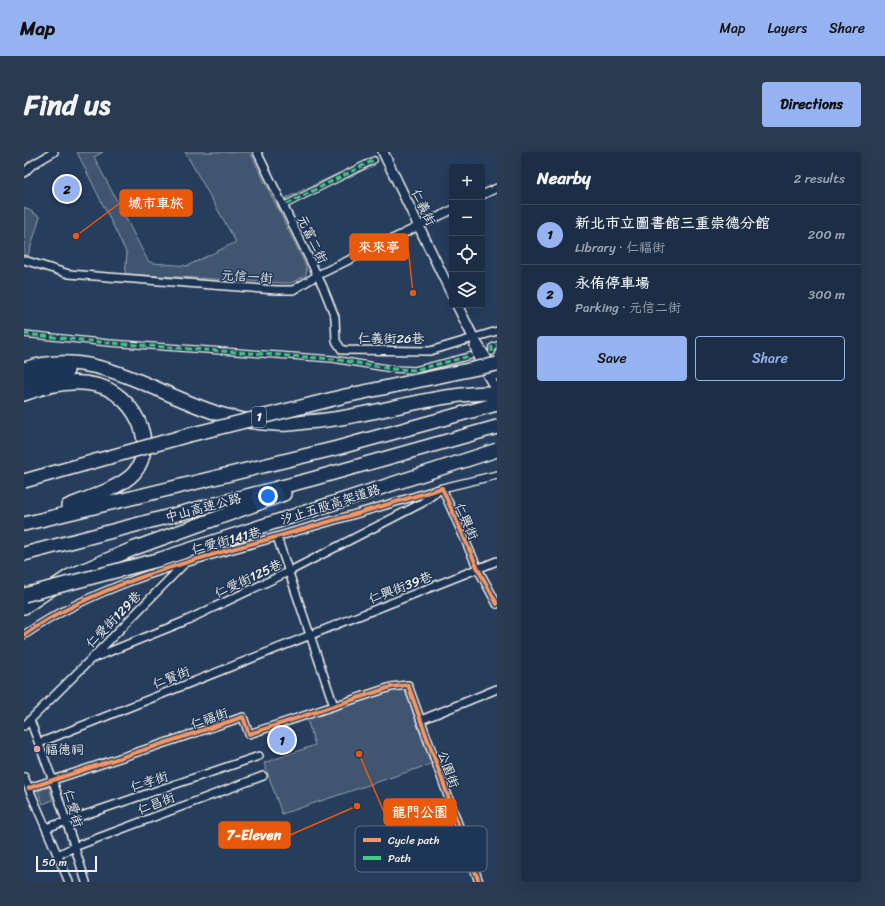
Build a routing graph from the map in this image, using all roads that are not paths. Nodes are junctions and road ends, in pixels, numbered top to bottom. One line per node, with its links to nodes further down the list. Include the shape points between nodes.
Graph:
1 (54, 152): 5 (street)
2 (257, 152): 12 (street, 元富二街)
3 (383, 152): 10 (street, 仁義街)
4 (374, 160): 8 (street)
5 (24, 173)
6 (497, 188): 7 (street)
7 (485, 194)
8 (287, 204)
9 (449, 211): 10 (street, 元信一街)
10 (419, 226): 12 (street, 元信一街); 13 (street, 仁義街)
11 (24, 260): 12 (street, 元信一街, via 69,274 276,290 293,290)
12 (318, 275): 18 (street, 元富二街, via 335,317)
13 (449, 289)
14 (458, 308): 17 (street)
15 (497, 331): 17 (street)
16 (24, 334): 21 (street, via 132,345 333,359 392,369 415,370)
17 (474, 339): 18 (street, 仁義街26巷, via 420,352 342,350); 25 (street); 27 (street, via 479,360)
18 (336, 340)
19 (497, 345): 20 (street, via 492,347)
20 (492, 352)
21 (470, 356)
22 (497, 364): 34 (highway, 1, bridge, via 345,396 185,436)
23 (24, 369): 24 (highway, via 49,364 67,364)
24 (119, 372): 26 (highway, via 71,370); 27 (highway, via 223,415 277,424 336,420 472,393)
25 (497, 376)
26 (24, 380)
27 (497, 392)
28 (24, 394): 36 (highway, via 42,387 72,382 103,387 117,393 128,406 140,423 144,440 141,461 133,474 114,487)
29 (497, 404): 36 (highway, 中山高速公路, via 337,448)
30 (497, 427): 32 (highway, 中山高速公路)
31 (497, 450): 43 (highway, 汐止五股高架道路, bridge, via 161,559)
32 (384, 459): 38 (highway, 中山高速公路); 45 (highway, via 135,548 70,576)
33 (497, 475): 35 (street, 仁愛街125巷)
34 (24, 481)
35 (442, 488): 37 (street, 仁愛街141巷); 41 (street, 仁興街); 42 (street, 仁愛街125巷, via 422,503)
36 (28, 523)
37 (277, 537): 40 (street, 仁愛街141巷); 42 (street)
38 (24, 554)
39 (497, 561): 41 (street, 仁興街39巷)
40 (186, 562): 46 (street, 仁愛街141巷, via 123,583); 48 (street, 仁愛街129巷)
41 (478, 569): 44 (street, 仁興街); 47 (street, 仁興街39巷)
42 (288, 572): 47 (street); 48 (street, 仁愛街125巷, via 183,622)
43 (24, 595)
44 (497, 604)
45 (24, 606)
46 (24, 635)
47 (311, 635): 51 (street); 55 (street, 仁賢街)
48 (91, 659): 52 (street, 仁愛街125巷)
49 (408, 685): 51 (street, 仁福街, via 391,687); 53 (street, 公園街)
50 (497, 689): 53 (street)
51 (334, 706): 59 (street, 仁福街, via 249,734 243,717)
52 (30, 720): 54 (street, 仁愛街125巷); 55 (street, 仁愛街)
53 (421, 720): 62 (street, 公園街)
54 (24, 726)
55 (39, 743): 59 (street, 仁愛街)
56 (259, 756): 61 (street, 仁孝街)
57 (263, 776): 64 (street, 仁昌街)
58 (24, 777): 60 (street)
59 (53, 781): 60 (street, 仁福街); 61 (street, 仁愛街)
60 (29, 788): 63 (street)
61 (65, 821): 63 (street, 仁孝街); 64 (street, 仁愛街)
62 (459, 826)
63 (46, 828): 65 (street)
64 (74, 847): 65 (street, 仁昌街); 68 (street, 仁愛街)
65 (58, 855): 67 (street)
66 (475, 872): 69 (street, 公園街)
67 (69, 882)
68 (86, 882)
69 (479, 882)

